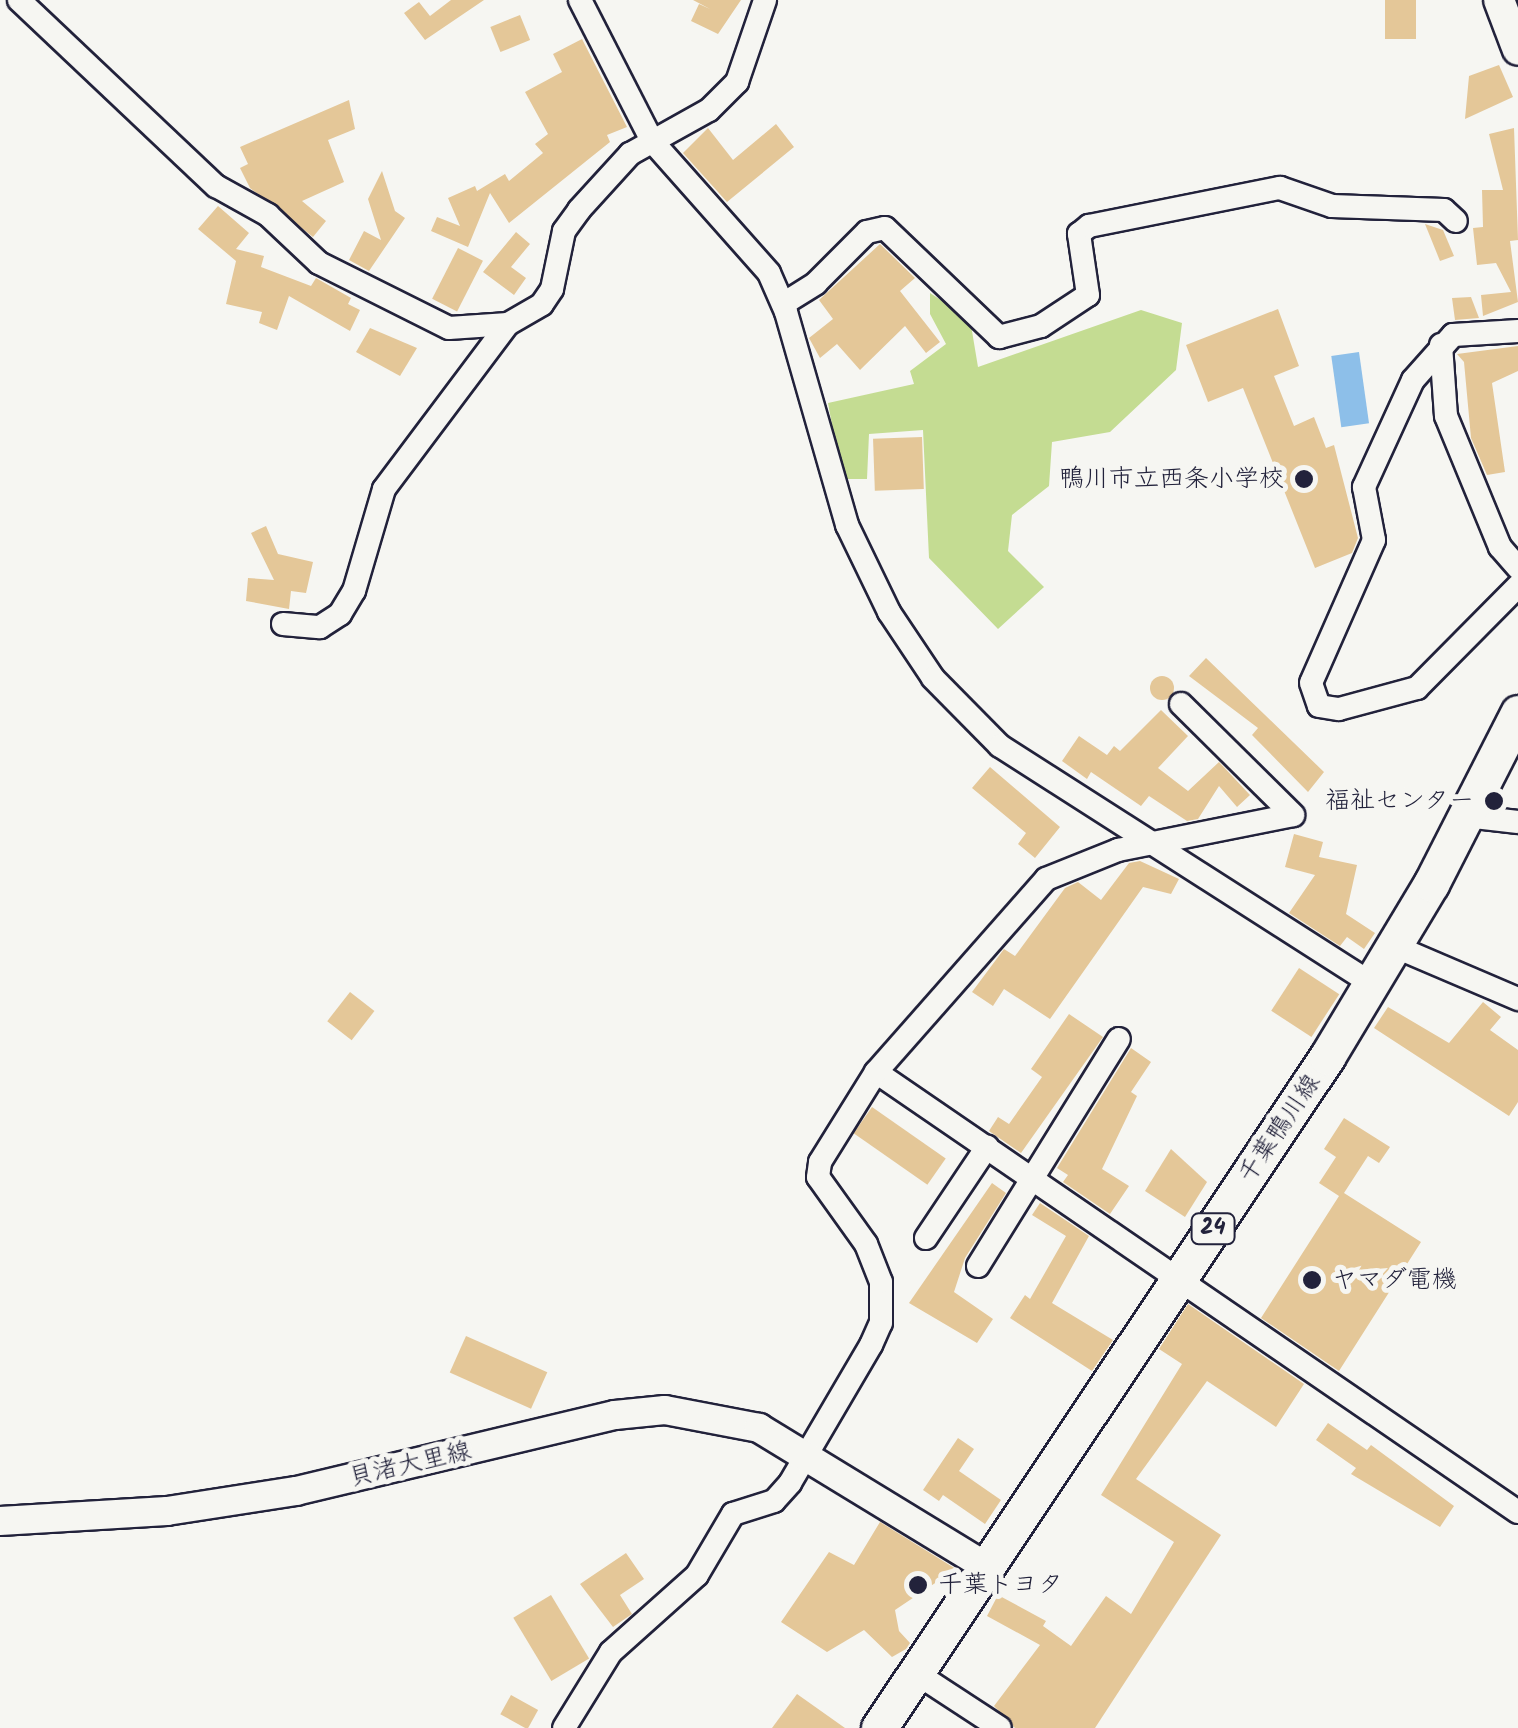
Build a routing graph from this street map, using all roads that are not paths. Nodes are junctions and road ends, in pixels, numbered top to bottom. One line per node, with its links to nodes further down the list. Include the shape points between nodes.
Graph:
1 (19, 0): 9 (street, via 216,186 268,215 319,263 449,328)
2 (580, 0): 6 (street)
3 (765, 0): 6 (street, via 737,82 709,110)
4 (1499, 0): 5 (main road)
5 (1518, 50)
6 (652, 141): 8 (street, via 769,273); 9 (street, via 630,154 579,210 564,231 552,289 542,304)
7 (1456, 222): 8 (street, via 1444,210 1332,206 1280,188 1089,226 1079,234 1088,295 1041,326 999,336 885,228 866,232)
8 (783, 304): 19 (street, via 847,525 889,612 934,678 1000,746)
9 (508, 324): 14 (street, via 384,489 354,591 340,614 320,627)
10 (1518, 331): 11 (street, via 1453,335)
11 (1440, 345): 12 (street, via 1446,416 1500,548); 13 (street, via 1413,380 1364,487 1374,540 1310,683 1319,706 1339,709 1417,688)
12 (1518, 568)
13 (1518, 586)
14 (283, 624)
15 (1181, 704): 19 (street, via 1293,815)
16 (1518, 712): 17 (main road, 千葉鴨川線 / 24)
17 (1466, 816): 18 (street); 20 (main road, 千葉鴨川線 / 24)
18 (1518, 822)
19 (1147, 844): 21 (street); 24 (street, via 1046,879)
20 (1396, 947): 21 (main road, 千葉鴨川線 / 24); 22 (street)
21 (1373, 985): 29 (main road, 千葉鴨川線 / 24)
22 (1518, 999)
23 (1119, 1039): 26 (street)
24 (876, 1072): 25 (street); 30 (street, via 820,1162 818,1178 866,1244 884,1301 882,1322)
25 (987, 1147): 26 (street); 27 (street)
26 (1033, 1178): 28 (street); 29 (street)
27 (926, 1238)
28 (978, 1266)
29 (1180, 1277): 31 (street); 33 (main road, 千葉鴨川線 / 24)
30 (808, 1456): 32 (street, 貝渚大里線, via 759,1428 665,1410 615,1415 296,1491 167,1511); 33 (street, 貝渚大里線); 35 (street, via 774,1502 733,1514 696,1575 630,1629)
31 (1518, 1512)
32 (0, 1521)
33 (987, 1567): 34 (main road, 千葉鴨川線 / 24)
34 (916, 1673): 37 (main road, 千葉鴨川線 / 24); 38 (street)
35 (568, 1721): 36 (street)
36 (594, 1728)
37 (879, 1728)
38 (1000, 1728)

